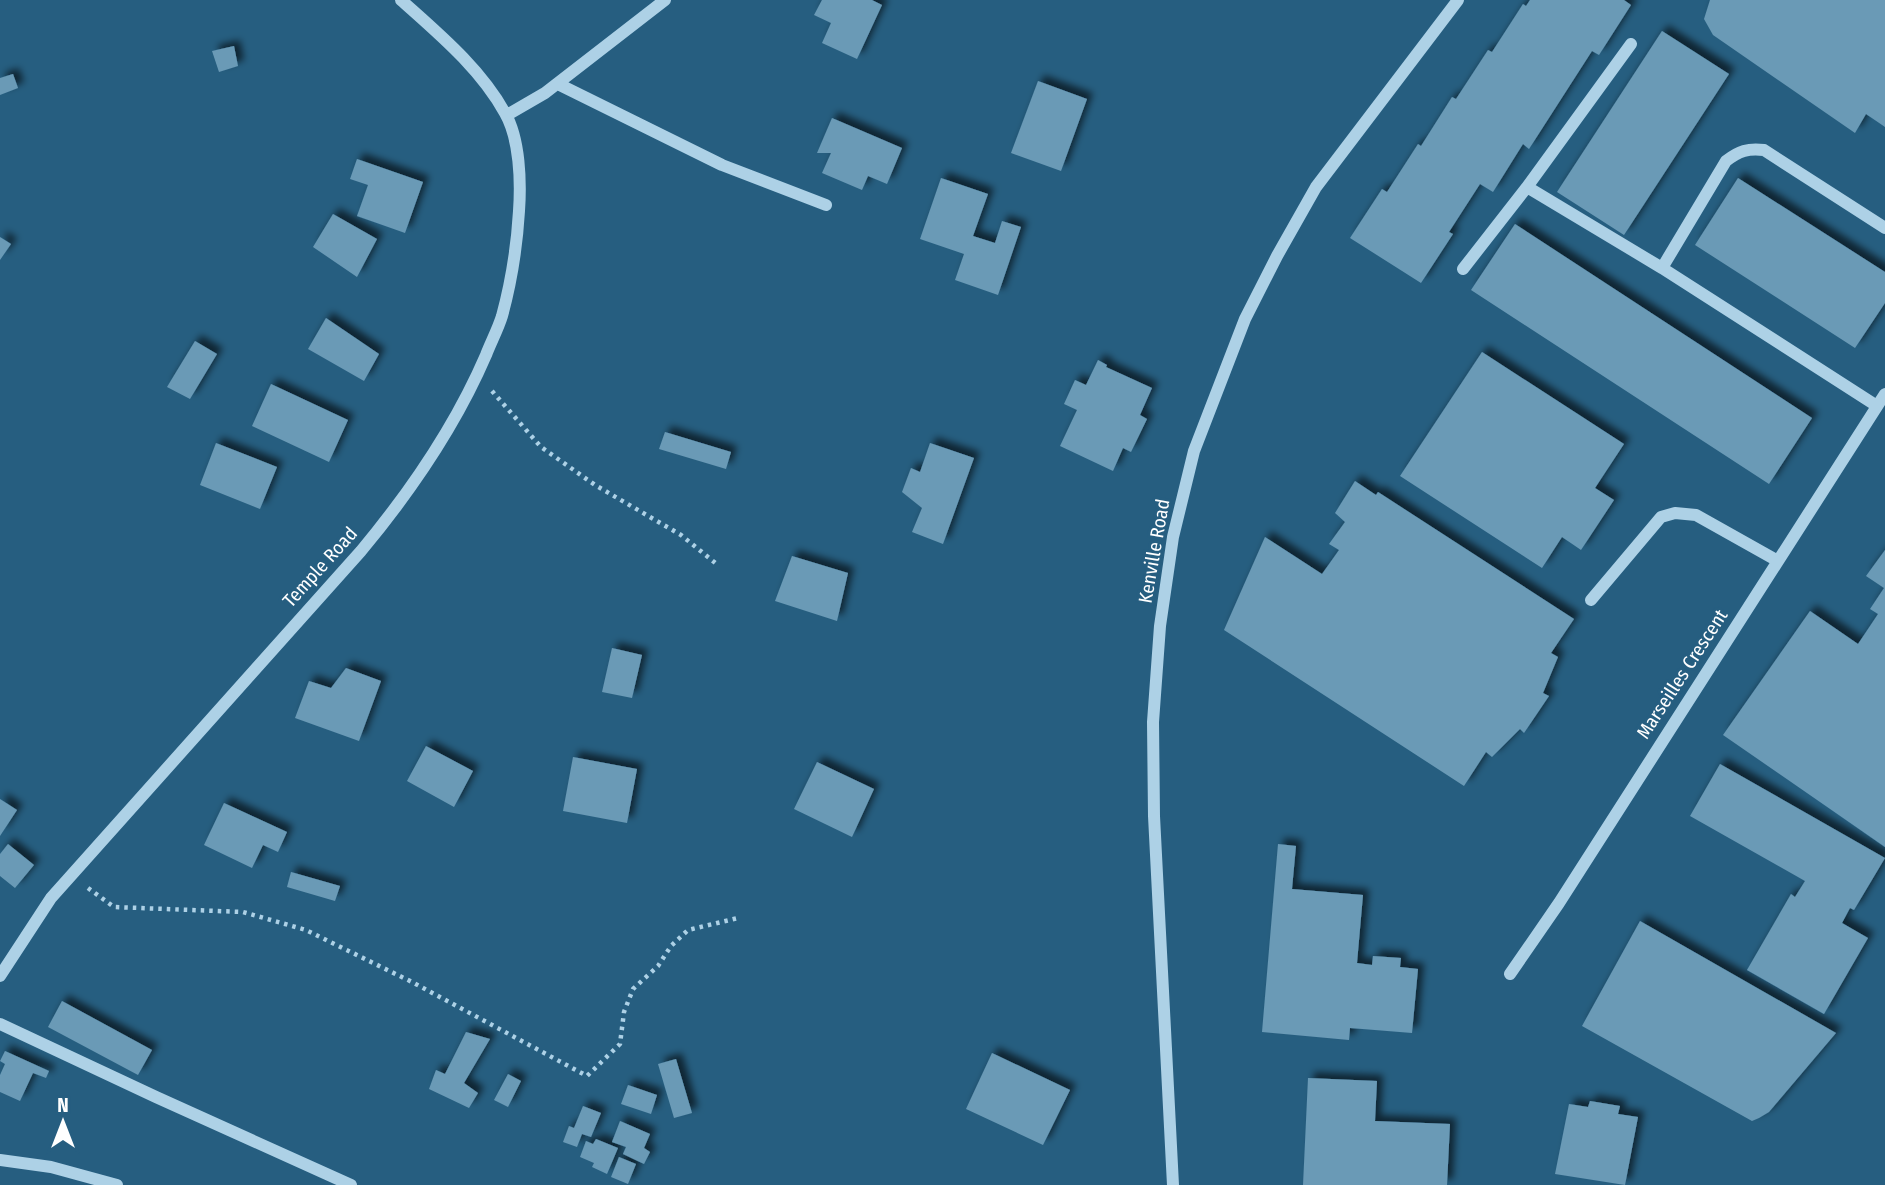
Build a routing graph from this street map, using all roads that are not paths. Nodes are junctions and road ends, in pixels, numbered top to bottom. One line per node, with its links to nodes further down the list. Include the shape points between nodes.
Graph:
1 (401, 0): 6 (street, via 464,59)
2 (665, 0): 5 (street)
3 (1458, 0): 22 (street, Kenville Road, via 1316,187 1277,256 1222,374 1194,451 1173,537 1153,722)
4 (1631, 44): 7 (street)
5 (558, 83): 6 (street); 8 (street, via 722,165)
6 (507, 114): 17 (street, Temple Road, via 521,187 518,233 502,317 445,437 400,504 361,551 71,874)
7 (1527, 187): 10 (street); 11 (street)
8 (826, 205)
9 (1885, 228): 10 (street, via 1764,150 1751,148 1726,161)
10 (1662, 268): 13 (street)
11 (1463, 269)
12 (1885, 394): 13 (street, Marseilles Crescent)
13 (1877, 407): 14 (street, Marseilles Crescent)
14 (1778, 561): 15 (street, via 1696,515 1675,513 1661,517); 16 (street, Marseilles Crescent)
15 (1591, 600)
16 (1510, 974)
17 (0, 976)
18 (0, 1024): 21 (street)
19 (0, 1160): 20 (street, via 51,1167)
20 (117, 1185)
21 (351, 1185)
22 (1173, 1185)

